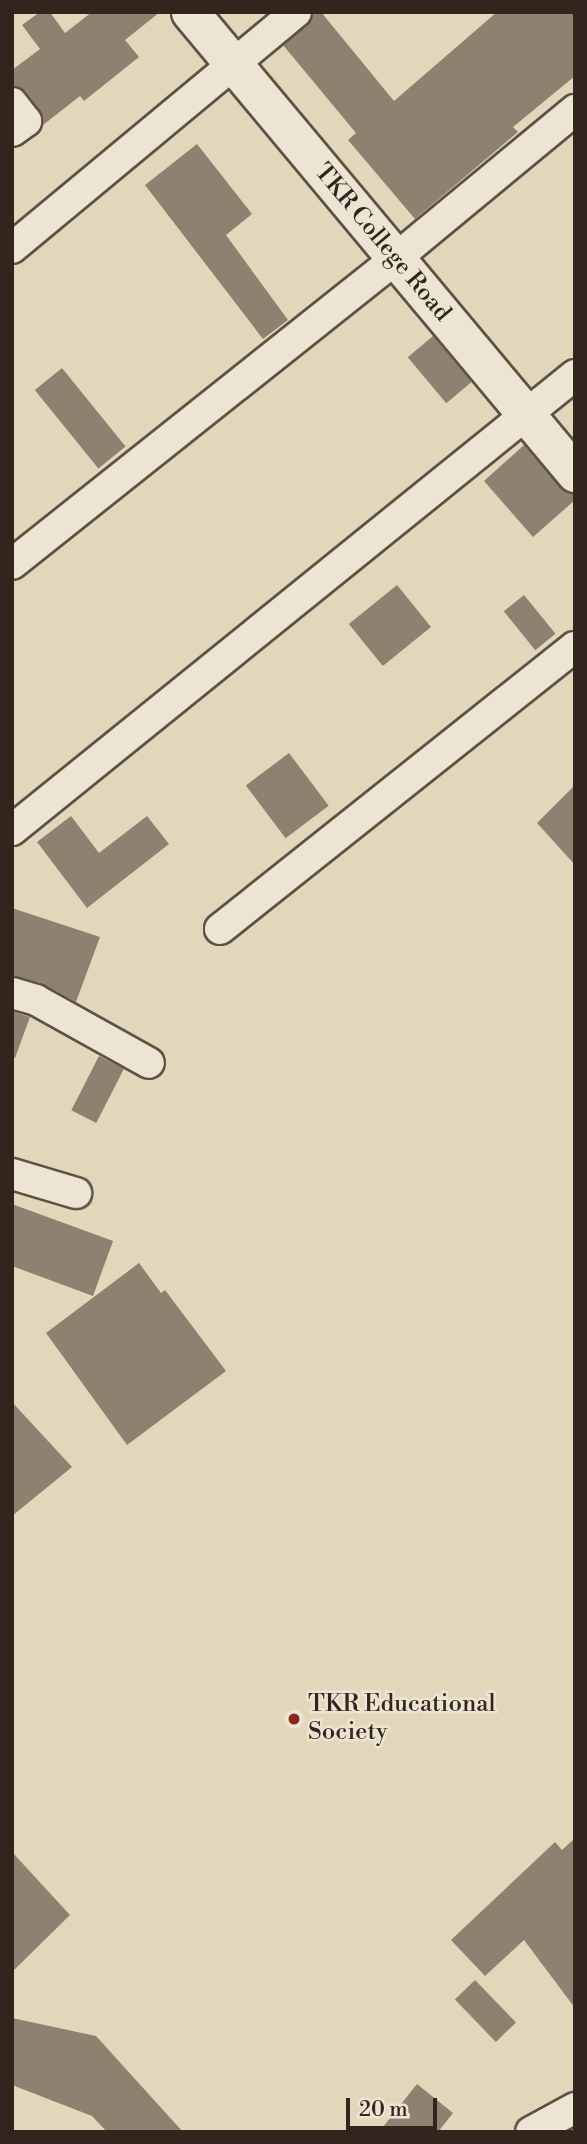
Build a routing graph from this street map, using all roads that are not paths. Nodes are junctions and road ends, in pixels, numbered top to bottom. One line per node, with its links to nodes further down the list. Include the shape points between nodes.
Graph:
1 (190, 12): 3 (street, TKR College Road)
2 (296, 12): 3 (street)
3 (233, 63): 7 (street); 8 (street, TKR College Road)
4 (12, 103): 6 (street, via 26,121)
5 (575, 110): 8 (street)
6 (12, 131)
7 (12, 248)
8 (395, 258): 10 (street, TKR College Road); 12 (street)
9 (575, 375): 10 (street)
10 (526, 414): 11 (street, TKR College Road); 14 (street)
11 (575, 473)
12 (12, 564)
13 (575, 646): 15 (street)
14 (12, 830)
15 (220, 929)
16 (12, 993): 17 (street, via 36,1000)
17 (149, 1063)
18 (12, 1174): 19 (street)
19 (76, 1193)
20 (575, 2108): 21 (street)
21 (531, 2132)

